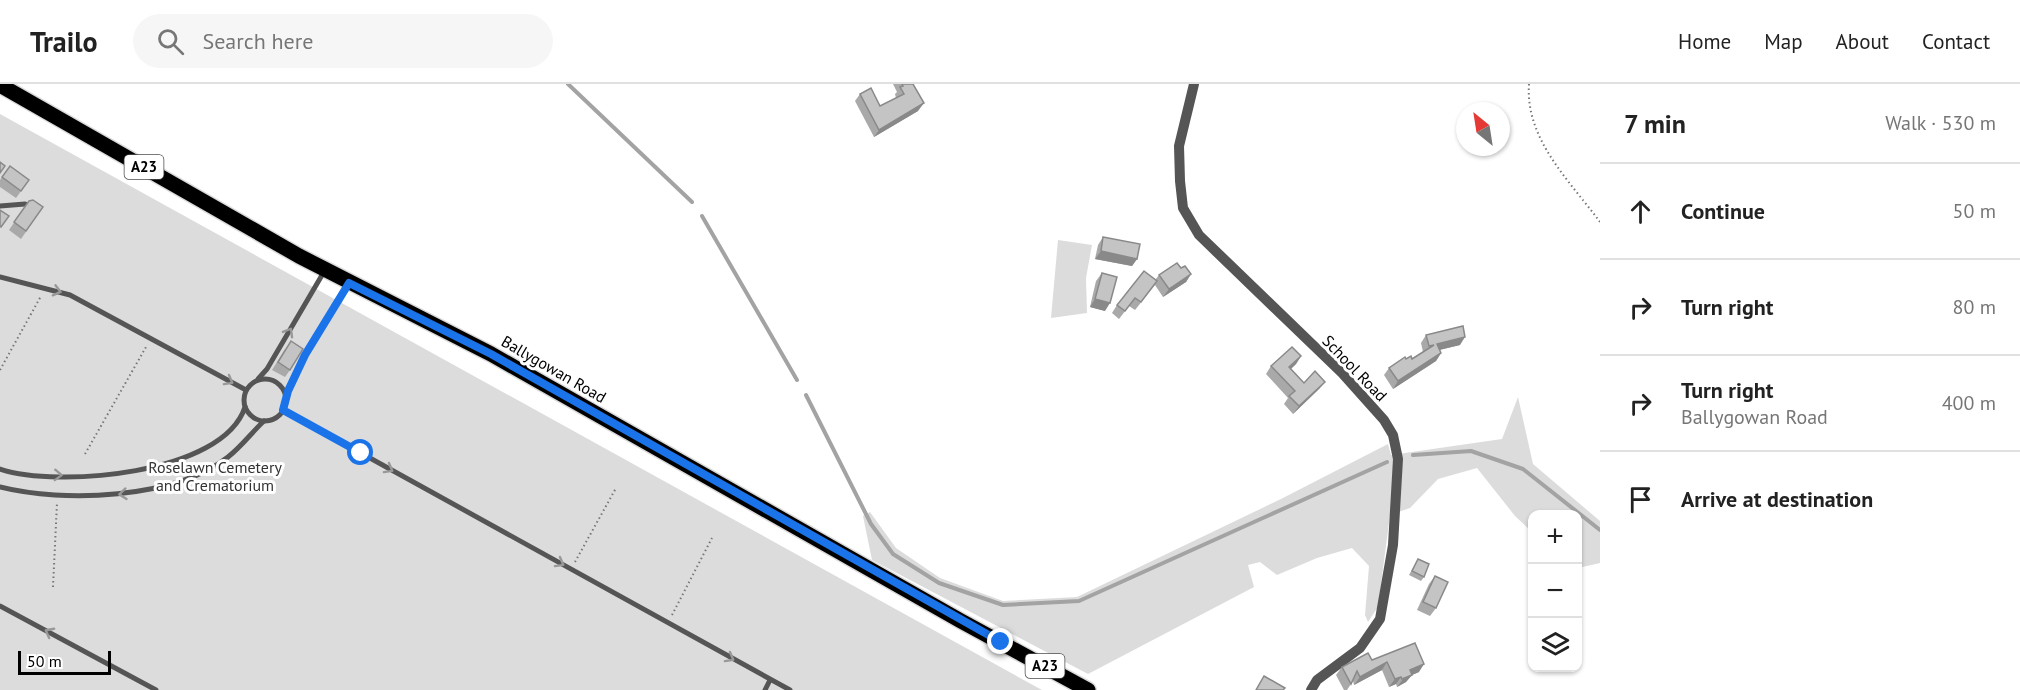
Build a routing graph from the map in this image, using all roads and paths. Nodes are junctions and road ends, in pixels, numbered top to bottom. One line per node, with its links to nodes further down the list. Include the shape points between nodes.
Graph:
1 (1194, 84): 34 (street, School Road, via 1179,146 1184,208 1199,235 1342,373 1393,435 1393,545 1380,619 1360,648 1317,680)
2 (1529, 84): 6 (path, via 1528,102 1538,138)
3 (0, 85): 7 (main road, Ballygowan Road / A23)
4 (25, 204): 5 (lane)
5 (0, 206)
6 (1600, 222)
7 (325, 270): 9 (main road, Ballygowan Road / A23); 13 (lane, one-way to 7)
8 (0, 277): 10 (lane)
9 (349, 283): 15 (lane, via 305,355); 33 (main road, Ballygowan Road / A23, via 491,354)
10 (45, 288): 11 (lane, one-way to 11, via 70,295); 12 (path)
11 (151, 338): 14 (lane, one-way to 14); 19 (path)
12 (0, 370)
13 (257, 380): 14 (lane); 15 (lane, via 278,383)
14 (246, 390): 16 (lane)
15 (286, 398): 17 (lane)
16 (245, 407): 18 (lane, via 256,419); 20 (lane, one-way to 16, via 56,476 110,476 142,470 205,447 239,422)
17 (283, 410): 18 (lane); 25 (lane, one-way to 25)
18 (264, 421): 23 (lane, one-way to 23, via 228,458 183,478 138,492)
19 (85, 454)
20 (0, 469)
21 (0, 487): 23 (lane)
22 (616, 488): 25 (path)
23 (58, 497): 26 (path)
24 (712, 538): 28 (path)
25 (571, 569): 28 (lane)
26 (53, 587)
27 (0, 606): 30 (lane, one-way to 27)
28 (667, 623): 29 (lane, one-way to 29)
29 (771, 680): 31 (lane); 32 (lane)
30 (156, 690)
31 (765, 690)
32 (790, 690)
33 (1088, 690)
34 (1311, 690)

